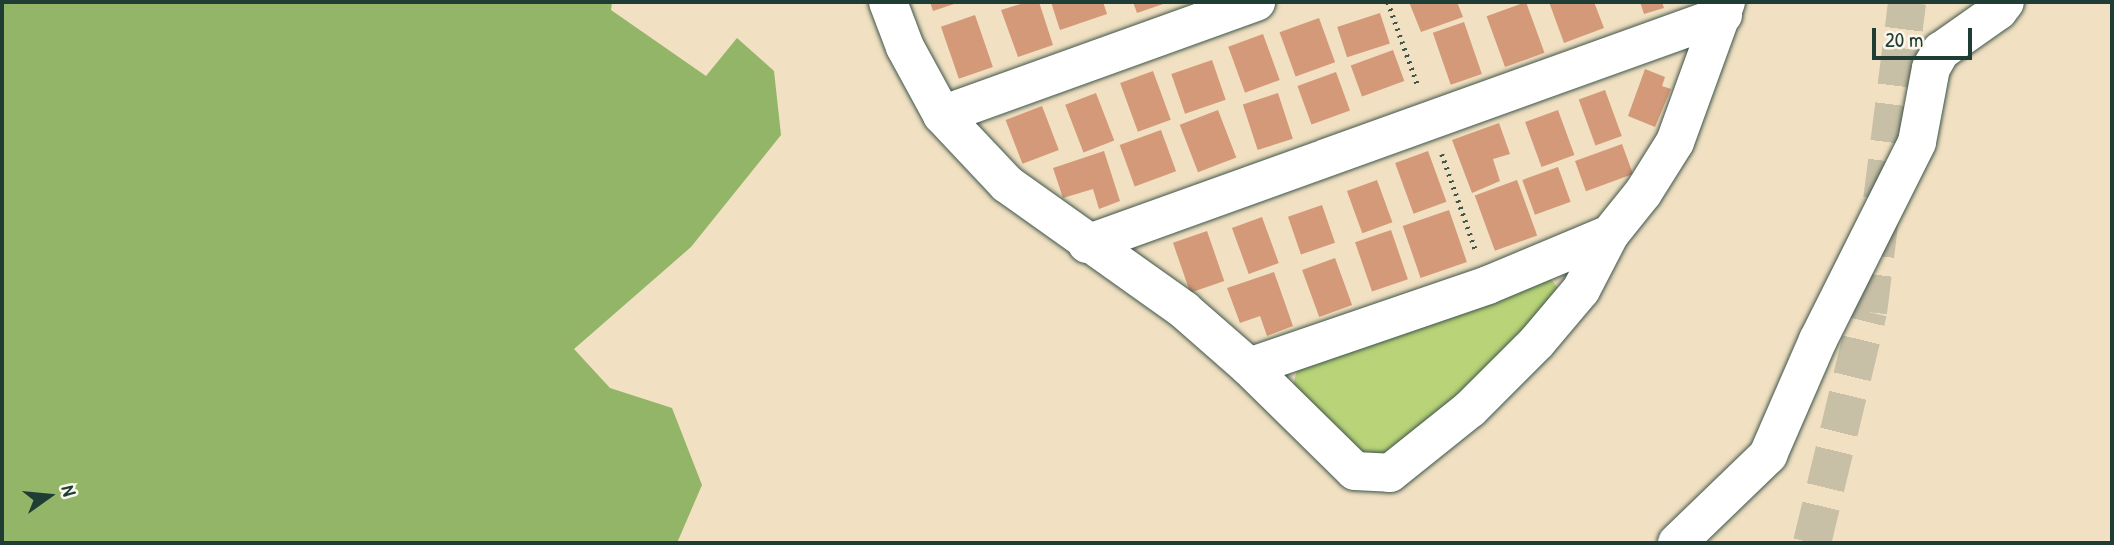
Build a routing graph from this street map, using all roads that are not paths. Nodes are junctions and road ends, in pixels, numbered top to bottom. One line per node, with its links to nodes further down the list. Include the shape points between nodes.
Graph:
1 (888, 2): 5 (street, via 905,47)
2 (1256, 2): 5 (street)
3 (2005, 2): 11 (street, via 1941,51 1931,68 1917,142 1818,340 1768,455)
4 (1724, 9): 6 (street, via 1675,142); 7 (street, via 1431,121)
5 (942, 115): 7 (street, via 1007,184)
6 (1610, 234): 8 (street, via 1488,285); 8 (street, via 1581,290 1537,342 1470,409 1390,472 1355,471)
7 (1087, 244): 8 (street, via 1184,310)
8 (1249, 367)
9 (1646, 543): 10 (street, via 1654,537)
10 (1665, 543)
11 (1676, 543)

